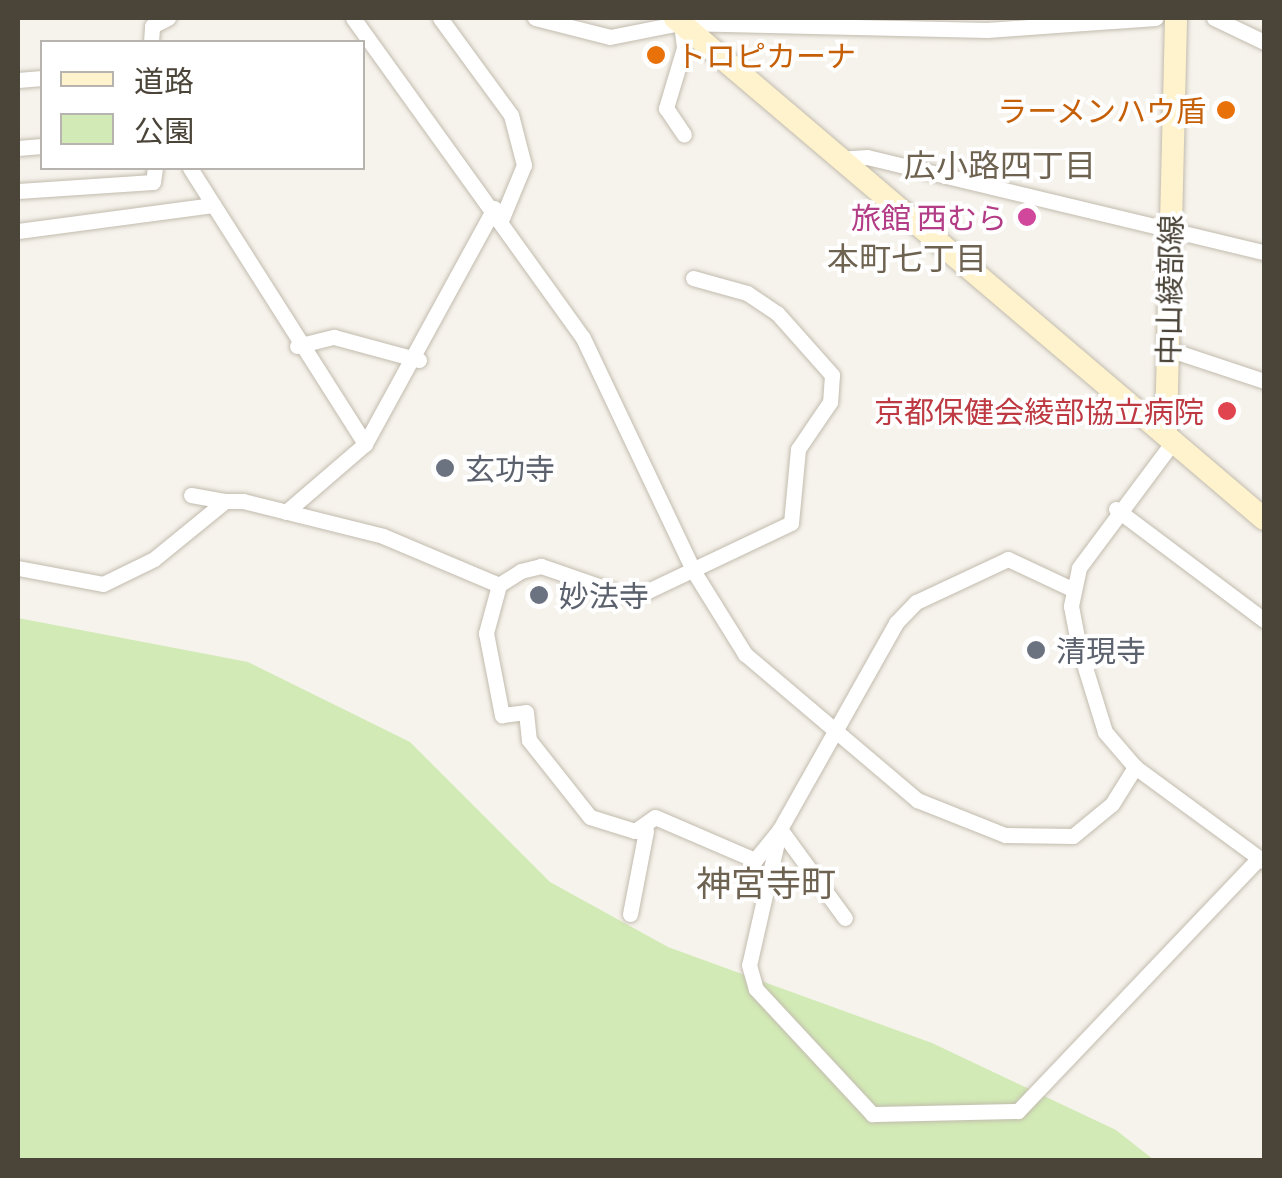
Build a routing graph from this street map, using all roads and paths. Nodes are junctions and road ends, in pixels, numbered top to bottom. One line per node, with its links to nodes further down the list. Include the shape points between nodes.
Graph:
1 (168, 18): 11 (street, via 152,26)
2 (353, 18): 19 (street)
3 (440, 18): 19 (street, via 512,115 524,165)
4 (535, 18): 8 (street, via 610,37)
5 (1156, 18): 10 (street)
6 (1176, 18): 21 (street, 中山綾部線)
7 (1214, 18): 12 (street)
8 (678, 20): 9 (street); 13 (street, via 684,48 666,108); 14 (street)
9 (746, 20): 10 (street)
10 (966, 24)
11 (151, 40)
12 (1264, 42)
13 (684, 135)
14 (838, 159): 21 (street, via 868,157); 28 (street)
15 (155, 170): 17 (street, via 153,182)
16 (191, 170): 18 (street)
17 (18, 191)
18 (213, 206): 20 (street); 24 (street)
19 (498, 213): 26 (street); 36 (street, via 583,338)
20 (18, 231)
21 (1170, 232): 22 (street); 25 (street, 中山綾部線)
22 (1264, 252)
23 (693, 278): 36 (street, via 747,292 776,313 836,388 802,436 791,523)
24 (297, 346): 26 (street, via 334,337); 29 (street)
25 (1168, 349): 27 (street); 28 (street, 中山綾部線)
26 (419, 360): 29 (street)
27 (1264, 382)
28 (1171, 434): 32 (street); 34 (street)
29 (365, 444): 33 (street)
30 (191, 495): 31 (street)
31 (225, 501): 33 (street); 35 (street, via 154,559 102,584)
32 (1116, 509): 38 (street); 39 (street)
33 (286, 512): 37 (street, via 383,536)
34 (1264, 519)
35 (18, 568)
36 (694, 572): 37 (street, via 622,594 541,566); 40 (street, via 745,654)
37 (500, 585): 43 (street, via 486,633 502,715 526,712 529,740 590,817)
38 (1074, 590): 40 (street, via 1008,559 916,602 869,662); 41 (street, via 1079,648 1105,732)
39 (1264, 620)
40 (838, 736): 41 (street, via 917,800 1005,835 1073,836 1112,804); 42 (street)
41 (1135, 767): 44 (street)
42 (780, 829): 43 (street, via 755,860 655,817); 44 (street, via 749,966 756,989 862,1108 884,1116 1032,1106); 46 (street)
43 (646, 831): 45 (street)
44 (1261, 860)
45 (630, 914)
46 (845, 918)

